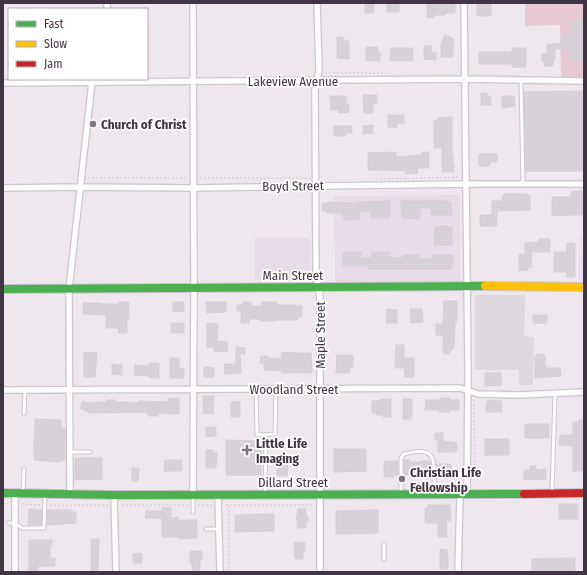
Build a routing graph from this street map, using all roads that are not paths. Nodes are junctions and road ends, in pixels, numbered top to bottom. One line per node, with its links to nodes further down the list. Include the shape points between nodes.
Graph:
1 (193, 3): 8 (street)
2 (317, 3): 6 (street, Maple Street)
3 (464, 3): 4 (street)
4 (465, 79): 6 (street, Lakeview Avenue); 7 (street, Lakeview Avenue); 12 (street)
5 (107, 80): 8 (street, Lakeview Avenue); 10 (street, Lakeview Avenue)
6 (317, 80): 8 (street, Lakeview Avenue); 15 (street, Maple Street)
7 (521, 80): 9 (street, Lakeview Avenue); 13 (lane)
8 (193, 81): 18 (street)
9 (584, 81)
10 (92, 82): 11 (street, Lakeview Avenue); 16 (street)
11 (3, 83)
12 (466, 184): 13 (street, Boyd Street); 15 (street, Boyd Street); 19 (street)
13 (523, 184): 14 (street, Boyd Street)
14 (584, 184)
15 (316, 186): 18 (street, Boyd Street); 20 (street, Maple Street)
16 (80, 187): 17 (street, Boyd Street); 18 (street, Boyd Street); 24 (street)
17 (3, 188)
18 (194, 188): 22 (street)
19 (468, 286): 20 (main road, Main Street); 21 (main road, Main Street); 32 (street)
20 (318, 287): 22 (main road, Main Street); 27 (street, Maple Street)
21 (584, 287)
22 (194, 288): 24 (main road, Main Street); 31 (street)
23 (3, 289): 24 (main road, Main Street)
24 (70, 289): 30 (street)
25 (256, 389): 26 (street, Woodland Street); 31 (street, Woodland Street); 36 (lane, via 256,435)
26 (276, 389): 27 (street, Woodland Street); 36 (lane, via 275,434)
27 (320, 389): 32 (street, Woodland Street, via 460,388); 45 (street, Maple Street)
28 (3, 390): 29 (street, Woodland Street)
29 (25, 390): 30 (street, Woodland Street); 35 (lane)
30 (70, 390): 31 (street, Woodland Street); 37 (street)
31 (194, 390): 51 (street)
32 (468, 391): 34 (street, Woodland Street, via 478,394); 48 (street)
33 (584, 392): 34 (street, Woodland Street)
34 (555, 394): 41 (lane)
35 (24, 414)
36 (266, 435): 53 (lane)
37 (70, 452): 38 (lane); 49 (street)
38 (90, 452)
39 (24, 469): 43 (lane)
40 (3, 493): 43 (main road, Dillard Street)
41 (552, 493): 42 (main road, Dillard Street); 48 (main road, Dillard Street)
42 (584, 493)
43 (19, 494): 44 (main road, Dillard Street); 56 (street)
44 (44, 494): 49 (main road, Dillard Street); 56 (lane, via 44,528 22,528)
45 (320, 494): 46 (main road, Dillard Street); 53 (main road, Dillard Street); 64 (street, Maple Street)
46 (401, 494): 47 (main road, Dillard Street); 47 (lane, via 401,458 404,454 414,452 427,453 434,460)
47 (434, 494): 48 (main road, Dillard Street)
48 (464, 494): 65 (street)
49 (70, 495): 50 (main road, Dillard Street)
50 (114, 495): 51 (main road, Dillard Street); 62 (street)
51 (193, 495): 52 (main road, Dillard Street); 54 (lane)
52 (218, 495): 53 (main road, Dillard Street); 58 (street)
53 (265, 495)
54 (193, 512)
55 (8, 523): 56 (lane)
56 (15, 523): 61 (street)
57 (206, 529): 58 (lane)
58 (219, 529): 63 (street)
59 (384, 544): 60 (lane)
60 (384, 559)
61 (15, 572)
62 (116, 572)
63 (220, 572)
64 (320, 572)
65 (458, 572)

